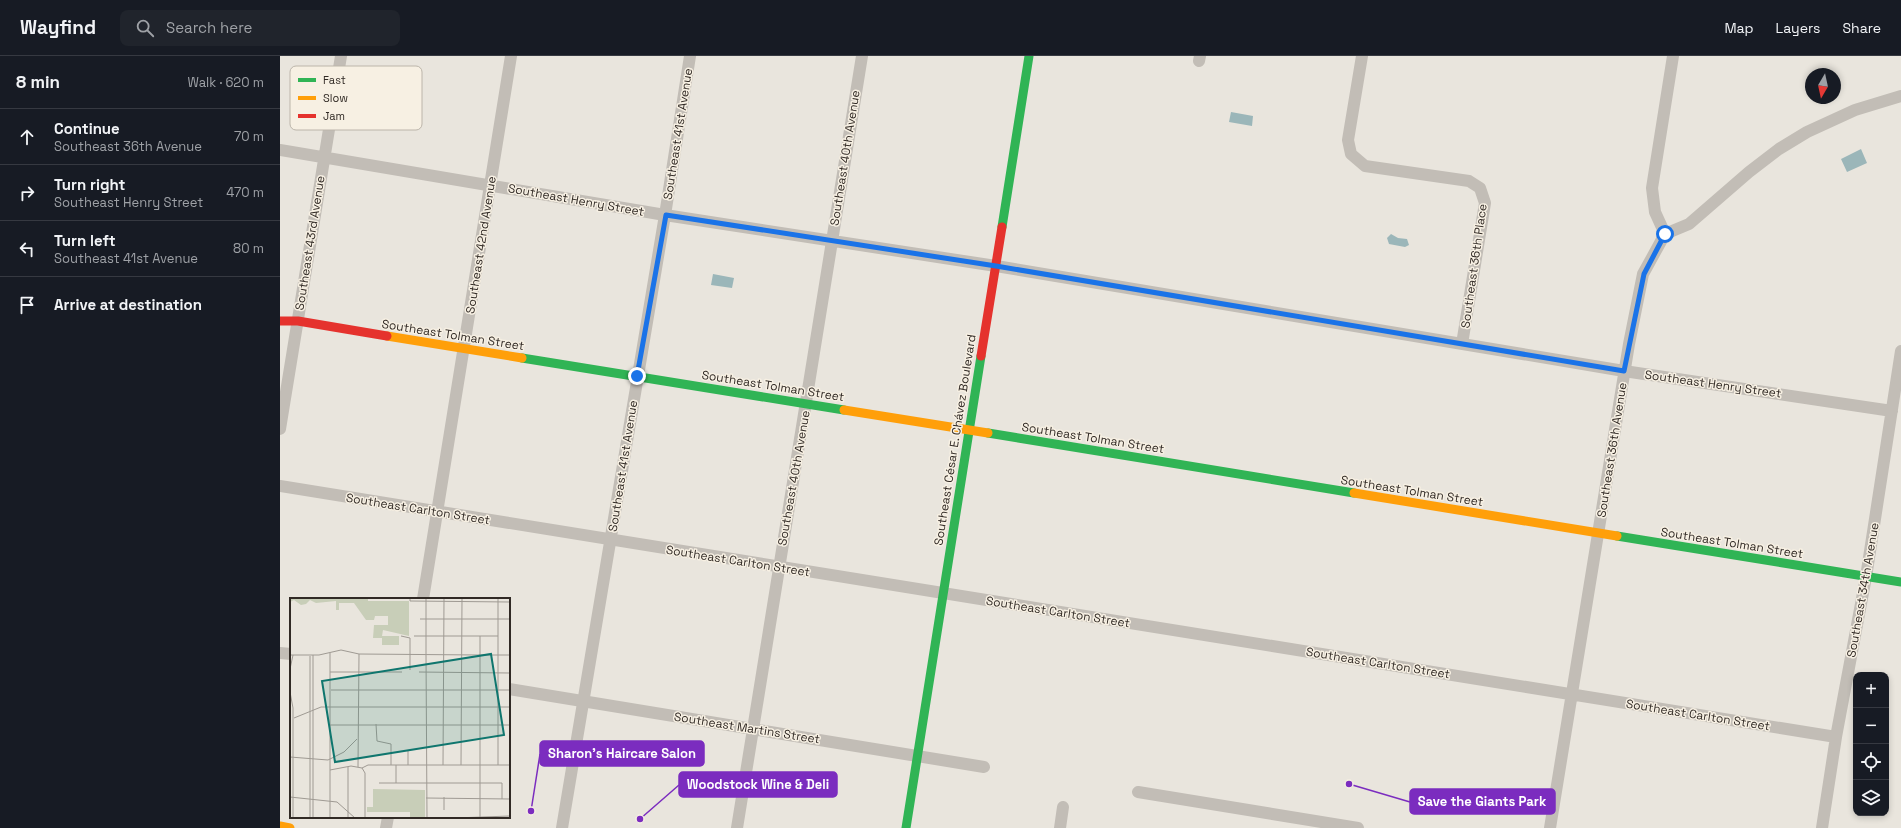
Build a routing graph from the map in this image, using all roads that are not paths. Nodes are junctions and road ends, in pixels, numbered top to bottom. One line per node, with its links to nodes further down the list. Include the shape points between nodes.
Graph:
1 (340, 56): 8 (street, Southeast 43rd Avenue)
2 (511, 56): 13 (street, Southeast 42nd Avenue)
3 (690, 56): 14 (street, Southeast 41st Avenue)
4 (862, 56): 16 (street, Southeast 40th Avenue)
5 (1030, 56): 17 (street, Southeast César E. Chávez Boulevard)
6 (1362, 56): 20 (street, Southeast 36th Place, via 1348,140 1351,154 1365,166 1469,181 1480,188 1485,203)
7 (1673, 56): 15 (street, via 1652,188 1655,212)
8 (338, 66)
9 (1901, 96): 15 (street, via 1855,110 1807,132 1749,172 1689,224)
10 (328, 130): 12 (street, Southeast 43rd Avenue)
11 (280, 150): 12 (street, Southeast Henry Street)
12 (324, 157): 13 (street, Southeast Henry Street); 19 (street, Southeast 43rd Avenue)
13 (490, 185): 14 (street, Southeast Henry Street); 21 (street, Southeast 42nd Avenue)
14 (666, 215): 16 (street, Southeast Henry Street); 24 (street, Southeast 41st Avenue)
15 (1665, 234): 23 (street, Southeast 36th Avenue, via 1644,274)
16 (832, 240): 17 (street, Southeast Henry Street); 25 (street, Southeast 40th Avenue)
17 (996, 266): 20 (street, Southeast Henry Street); 28 (street, Southeast César E. Chávez Boulevard)
18 (280, 321): 19 (street, Southeast Tolman Street)
19 (298, 321): 21 (street, Southeast Tolman Street); 27 (street, Southeast 43rd Avenue)
20 (1462, 344): 23 (street, Southeast Henry Street)
21 (464, 349): 24 (street, Southeast Tolman Street); 30 (street, Southeast 42nd Avenue)
22 (1901, 351): 26 (street, Southeast 34th Avenue)
23 (1624, 371): 26 (street, Southeast Henry Street); 31 (street, Southeast 36th Avenue)
24 (637, 376): 25 (street, Southeast Tolman Street); 32 (street, Southeast 41st Avenue)
25 (807, 403): 28 (street, Southeast Tolman Street); 33 (street, Southeast 40th Avenue)
26 (1892, 411): 34 (street, Southeast 34th Avenue)
27 (280, 429)
28 (969, 430): 31 (street, Southeast Tolman Street); 36 (street, Southeast César E. Chávez Boulevard)
29 (280, 486): 30 (street, Southeast Carlton Street)
30 (437, 511): 32 (street, Southeast Carlton Street); 37 (street, Southeast 42nd Avenue)
31 (1598, 533): 34 (street, Southeast Tolman Street); 41 (street, Southeast 36th Avenue)
32 (610, 540): 33 (street, Southeast Carlton Street); 42 (street, Southeast 41st Avenue)
33 (779, 567): 36 (street, Southeast Carlton Street); 43 (street, Southeast 40th Avenue)
34 (1866, 577): 35 (street, Southeast Tolman Street); 44 (street, Southeast 34th Avenue)
35 (1901, 582)
36 (943, 594): 41 (street, Southeast Carlton Street); 45 (street, Southeast César E. Chávez Boulevard)
37 (423, 598)
38 (280, 653): 39 (street)
39 (290, 654)
40 (510, 690): 42 (street, Southeast Martins Street)
41 (1572, 694): 44 (street, Southeast Carlton Street); 58 (street, Southeast 36th Avenue)
42 (583, 702): 43 (street, Southeast Martins Street); 53 (street, Southeast 41st Avenue)
43 (753, 730): 45 (street, Southeast Martins Street); 54 (street, Southeast 40th Avenue)
44 (1836, 738): 59 (street, Southeast 34th Avenue)
45 (917, 756): 46 (street, Southeast Martins Street); 55 (street, Southeast César E. Chávez Boulevard)
46 (984, 767)
47 (1138, 792): 57 (street)
48 (1063, 807): 56 (street)
49 (388, 818): 52 (street)
50 (280, 826): 51 (street)
51 (290, 828)
52 (386, 828)
53 (562, 828)
54 (737, 828)
55 (906, 828)
56 (1060, 828)
57 (1358, 828)
58 (1550, 828)
59 (1822, 828)

